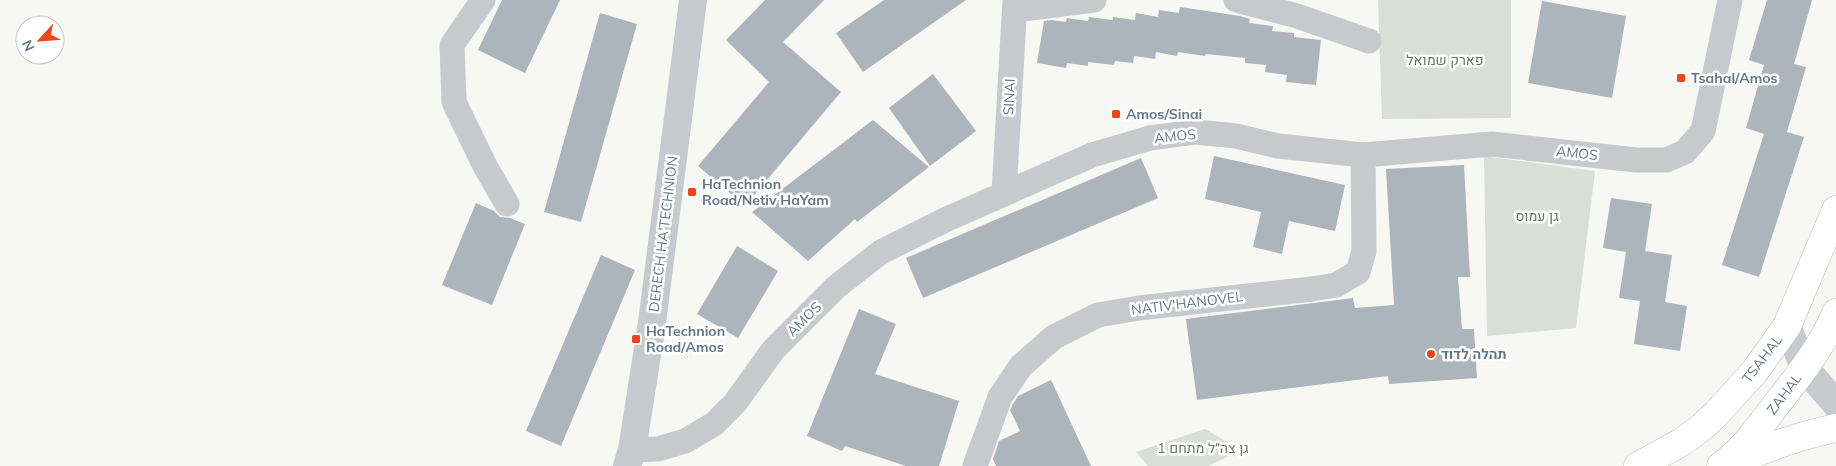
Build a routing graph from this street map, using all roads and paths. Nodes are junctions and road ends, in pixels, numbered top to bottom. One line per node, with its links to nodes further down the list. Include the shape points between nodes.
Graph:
1 (483, 0): 10 (street, via 452,45 454,102 485,166)
2 (693, 0): 17 (street, DERECH HA'TECHNION, via 654,304)
3 (1094, 0): 6 (street)
4 (1236, 0): 7 (street, via 1297,16)
5 (1730, 0): 8 (street, AMOS, via 1703,131 1685,152 1666,160 1636,160 1492,144)
6 (1015, 5): 9 (street, SINAI)
7 (1369, 41)
8 (1363, 155): 9 (street, AMOS, via 1278,146 1236,136 1195,132 1154,137 1092,155); 18 (street, NATIV'HANOVEL, via 1364,251 1358,272 1336,285 1312,289 1098,315 1054,337 1021,366 1000,397)
9 (1004, 193): 17 (street, AMOS, via 881,252 843,281 774,349 735,403 714,424 686,440)
10 (508, 204)
11 (1836, 210): 12 (main road, TSAHAL)
12 (1787, 326): 13 (street); 14 (street); 19 (main road, TSAHAL, via 1755,371 1716,414 1682,442)
13 (1833, 328): 14 (main road, ZAHAL)
14 (1804, 367): 15 (street); 20 (main road, ZAHAL, via 1747,443)
15 (1836, 404)
16 (1836, 428): 21 (main road, via 1771,446)
17 (630, 458)
18 (975, 466)
19 (1638, 466)
20 (1721, 466)
21 (1728, 466)

